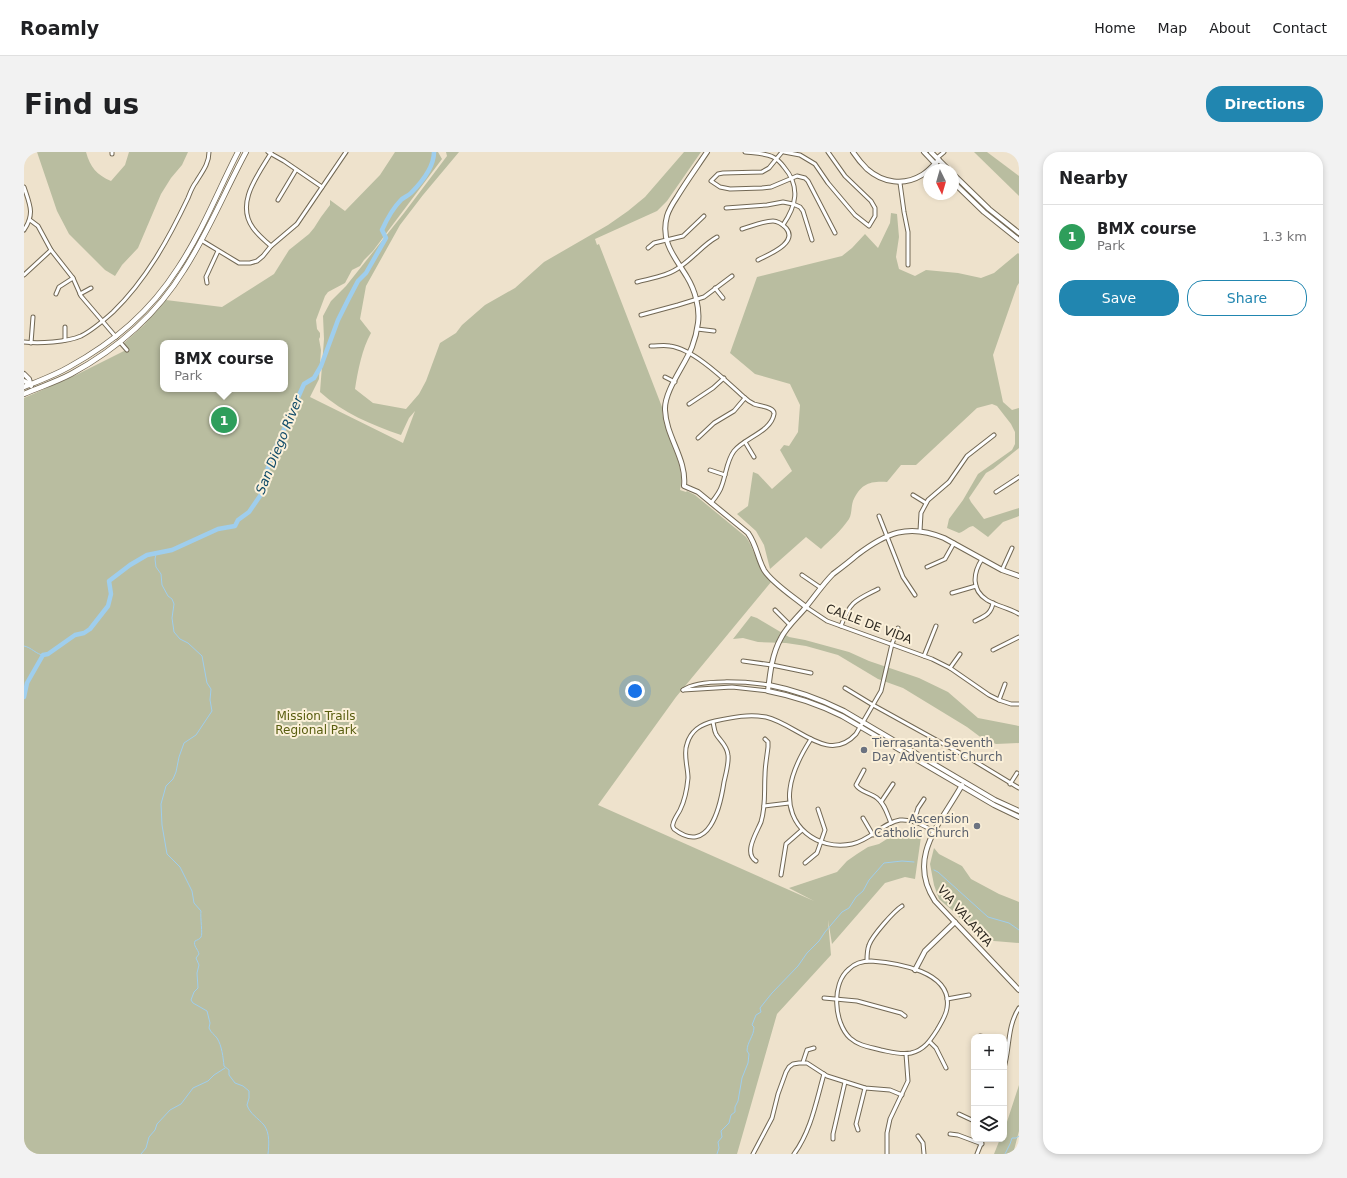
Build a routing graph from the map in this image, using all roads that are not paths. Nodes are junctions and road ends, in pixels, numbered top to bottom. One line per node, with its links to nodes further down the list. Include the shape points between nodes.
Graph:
1 (209, 152): 62 (street, via 203,172 160,254 125,300)
2 (238, 152): 66 (main road, via 178,268 152,303)
3 (246, 152): 39 (main road)
4 (346, 152): 25 (street)
5 (707, 152): 40 (street, via 669,211 665,227)
6 (745, 152): 7 (street)
7 (748, 152): 15 (street)
8 (783, 152): 9 (street, via 800,155 815,164 855,215 869,226 875,216 875,208 845,176); 15 (street)
9 (828, 152)
10 (853, 152): 23 (street, via 866,169 889,181)
11 (924, 152): 17 (street)
12 (931, 152): 16 (street)
13 (944, 152): 16 (street)
14 (269, 153): 19 (street); 42 (street, via 249,191 246,204 252,227)
15 (776, 159): 21 (street); 21 (street, via 762,172 723,173 711,181 723,188 762,188)
16 (938, 159): 17 (street); 18 (street)
17 (935, 164)
18 (943, 164)
19 (296, 170): 25 (street); 27 (street)
20 (923, 174): 23 (street)
21 (792, 178): 28 (street, via 795,187); 35 (street, via 800,176 808,181)
22 (959, 180): 36 (street)
23 (900, 183): 47 (street, via 908,232)
24 (24, 187): 31 (street, via 30,206)
25 (322, 187): 42 (street, via 297,224)
26 (959, 188): 38 (street, via 984,212)
27 (278, 200)
28 (793, 204): 29 (street, via 783,202); 32 (street); 41 (street, via 803,211)
29 (726, 208)
30 (704, 216): 40 (street, via 683,236)
31 (30, 220): 34 (street); 44 (street, via 38,226)
32 (783, 225): 33 (street, via 772,221); 46 (street, via 788,231 788,241 784,246)
33 (742, 229)
34 (24, 230)
35 (834, 233)
36 (1019, 233)
37 (718, 237): 48 (street)
38 (1018, 238)
39 (201, 240): 45 (street); 69 (main road, via 170,290)
40 (666, 240): 43 (street, via 654,243); 48 (street)
41 (812, 240)
42 (271, 246): 45 (street, via 263,256 250,264 239,263)
43 (648, 248)
44 (51, 250): 49 (street); 51 (street)
45 (218, 251): 53 (street, via 206,277)
46 (758, 260)
47 (908, 265)
48 (680, 267): 52 (street, via 668,274); 59 (street)
49 (24, 275)
50 (732, 276): 55 (street)
51 (73, 278): 56 (street, via 59,287); 57 (street)
52 (637, 282)
53 (207, 283)
54 (91, 288): 57 (street)
55 (715, 288): 58 (street); 59 (street)
56 (56, 294)
57 (80, 294): 62 (street)
58 (723, 298)
59 (697, 300): 60 (street); 64 (street)
60 (641, 315)
61 (33, 317): 70 (street)
62 (103, 321): 66 (street); 67 (street, via 81,336)
63 (65, 327): 67 (street)
64 (697, 329): 65 (street); 73 (street)
65 (714, 331)
66 (116, 337): 79 (main road, via 68,368)
67 (65, 340): 70 (street)
68 (24, 342): 70 (street)
69 (120, 342): 72 (street); 81 (main road, via 71,374)
70 (31, 343)
71 (652, 346): 73 (street, via 670,346)
72 (127, 350)
73 (689, 354): 76 (street); 78 (street)
74 (24, 374): 79 (street)
75 (665, 377): 78 (street)
76 (724, 378): 83 (street); 84 (street)
77 (24, 381): 79 (street)
78 (675, 382): 92 (street, via 667,396 665,415 683,467)
79 (30, 384): 80 (main road); 81 (street)
80 (24, 387)
81 (33, 390): 82 (main road)
82 (24, 394)
83 (745, 398): 86 (street, via 734,411 714,423); 87 (street, via 754,404 771,409 774,415 766,427)
84 (689, 404)
85 (994, 435): 97 (street, via 967,456 949,482)
86 (698, 438)
87 (745, 442): 88 (street); 90 (street, via 734,451)
88 (754, 457)
89 (710, 470): 90 (street)
90 (725, 476): 96 (street, via 718,495)
91 (1019, 477): 94 (street)
92 (684, 486): 93 (street); 96 (street, CALLE DE VIDA, via 698,492)
93 (683, 491)
94 (996, 492)
95 (913, 495): 97 (street)
96 (711, 503): 114 (street, CALLE DE VIDA, via 748,533 754,541 765,572)
97 (926, 503): 99 (street, via 921,513)
98 (879, 516): 100 (street)
99 (920, 531): 100 (street); 101 (street, via 936,534)
100 (887, 536): 109 (street, via 871,544); 112 (street, via 903,577)
101 (954, 543): 103 (street); 104 (street, via 945,559)
102 (1012, 548): 105 (street)
103 (982, 559): 105 (street); 108 (street, via 975,576)
104 (927, 567)
105 (1002, 570): 107 (street)
106 (802, 575): 109 (street)
107 (1019, 576)
108 (976, 586): 111 (street); 113 (street, via 983,597)
109 (821, 588): 114 (street)
110 (878, 588): 119 (street, via 852,603)
111 (952, 593)
112 (915, 595)
113 (993, 603): 116 (street); 117 (street, via 988,615)
114 (806, 607): 118 (street); 119 (street, CALLE DE VIDA, via 822,618)
115 (775, 610): 118 (street)
116 (1019, 614)
117 (974, 621)
118 (790, 625): 128 (street, via 778,644)
119 (841, 626): 123 (street, CALLE DE VIDA)
120 (936, 626): 126 (street)
121 (898, 628): 123 (street)
122 (1019, 637): 124 (street)
123 (892, 644): 126 (street, CALLE DE VIDA); 137 (street, via 881,691)
124 (993, 650)
125 (960, 654): 129 (street)
126 (924, 656): 129 (street, CALLE DE VIDA)
127 (743, 661): 128 (street)
128 (772, 665): 130 (street); 132 (street)
129 (950, 668): 135 (street, CALLE DE VIDA, via 988,696)
130 (812, 673)
131 (1005, 684): 135 (street)
132 (768, 685): 134 (street); 134 (street, via 719,682 688,686 683,690 732,687); 139 (street, via 826,702)
133 (845, 688): 137 (street)
134 (768, 691): 140 (street, via 797,697 824,707)
135 (999, 700): 136 (street, CALLE DE VIDA)
136 (1019, 704)
137 (873, 705): 139 (street); 147 (street, via 976,762)
138 (713, 722): 138 (street, via 716,734 728,755 722,797 708,829 701,835 688,838 673,829 686,793 686,746 694,731); 142 (street, via 740,716 766,717 781,722)
139 (863, 722): 140 (street); 145 (street)
140 (860, 727): 142 (street, via 852,738 843,744 826,746); 148 (street)
141 (765, 739): 153 (street, via 768,747 764,776)
142 (811, 739): 152 (street, via 799,760 790,786)
143 (864, 770): 151 (street, via 856,785)
144 (1017, 773): 147 (street)
145 (964, 782): 148 (street, VIA VALARTA); 155 (street)
146 (893, 784): 151 (street)
147 (1010, 784): 149 (street)
148 (962, 786): 156 (street); 161 (street, VIA VALARTA)
149 (1019, 788)
150 (924, 799): 158 (street)
151 (881, 802): 159 (street)
152 (789, 803): 153 (street); 160 (street, via 793,817)
153 (764, 806): 164 (street, via 751,851 752,858)
154 (818, 809): 163 (street, via 825,830)
155 (1019, 811)
156 (1019, 817)
157 (863, 818): 162 (street)
158 (914, 821): 159 (street, via 902,820); 161 (street)
159 (891, 823): 162 (street)
160 (802, 830): 163 (street); 166 (street, via 786,844)
161 (934, 832): 168 (street, VIA VALARTA, via 926,849 924,861 927,888 935,901)
162 (873, 835): 163 (street, via 848,845)
163 (821, 842): 165 (street, via 817,853)
164 (756, 861)
165 (805, 863)
166 (781, 875)
167 (902, 906): 169 (street, via 872,939)
168 (955, 922): 170 (street, via 925,951); 171 (street, VIA VALARTA)
169 (867, 961): 170 (street, via 886,962); 175 (street, via 854,965 844,973)
170 (915, 970): 174 (street, via 932,976 944,989)
171 (1019, 990)
172 (968, 995): 174 (street)
173 (824, 998): 175 (street)
174 (947, 998): 179 (street, via 946,1014)
175 (836, 999): 177 (street, via 866,1003); 182 (street, via 840,1024 850,1038 865,1046)
176 (1019, 1008): 178 (street, via 1011,1024)
177 (905, 1016)
178 (1009, 1040): 181 (street)
179 (930, 1042): 182 (street, via 920,1050); 184 (street)
180 (814, 1048): 183 (street, via 807,1050)
181 (1007, 1051)
182 (906, 1054): 188 (street, via 908,1078)
183 (803, 1062): 185 (street); 196 (street, via 794,1064 786,1072 772,1118)
184 (946, 1068)
185 (824, 1074): 186 (street); 197 (street, via 808,1129)
186 (845, 1082): 187 (street); 194 (street)
187 (865, 1088): 188 (street, via 890,1090); 191 (street, via 856,1124)
188 (902, 1095): 198 (street, via 890,1119)
189 (959, 1114): 190 (street)
190 (971, 1120)
191 (858, 1130)
192 (950, 1134): 195 (street)
193 (918, 1136): 199 (street)
194 (833, 1139)
195 (982, 1144): 200 (street)
196 (753, 1154)
197 (794, 1154)
198 (887, 1154)
199 (924, 1154)
200 (977, 1154)

